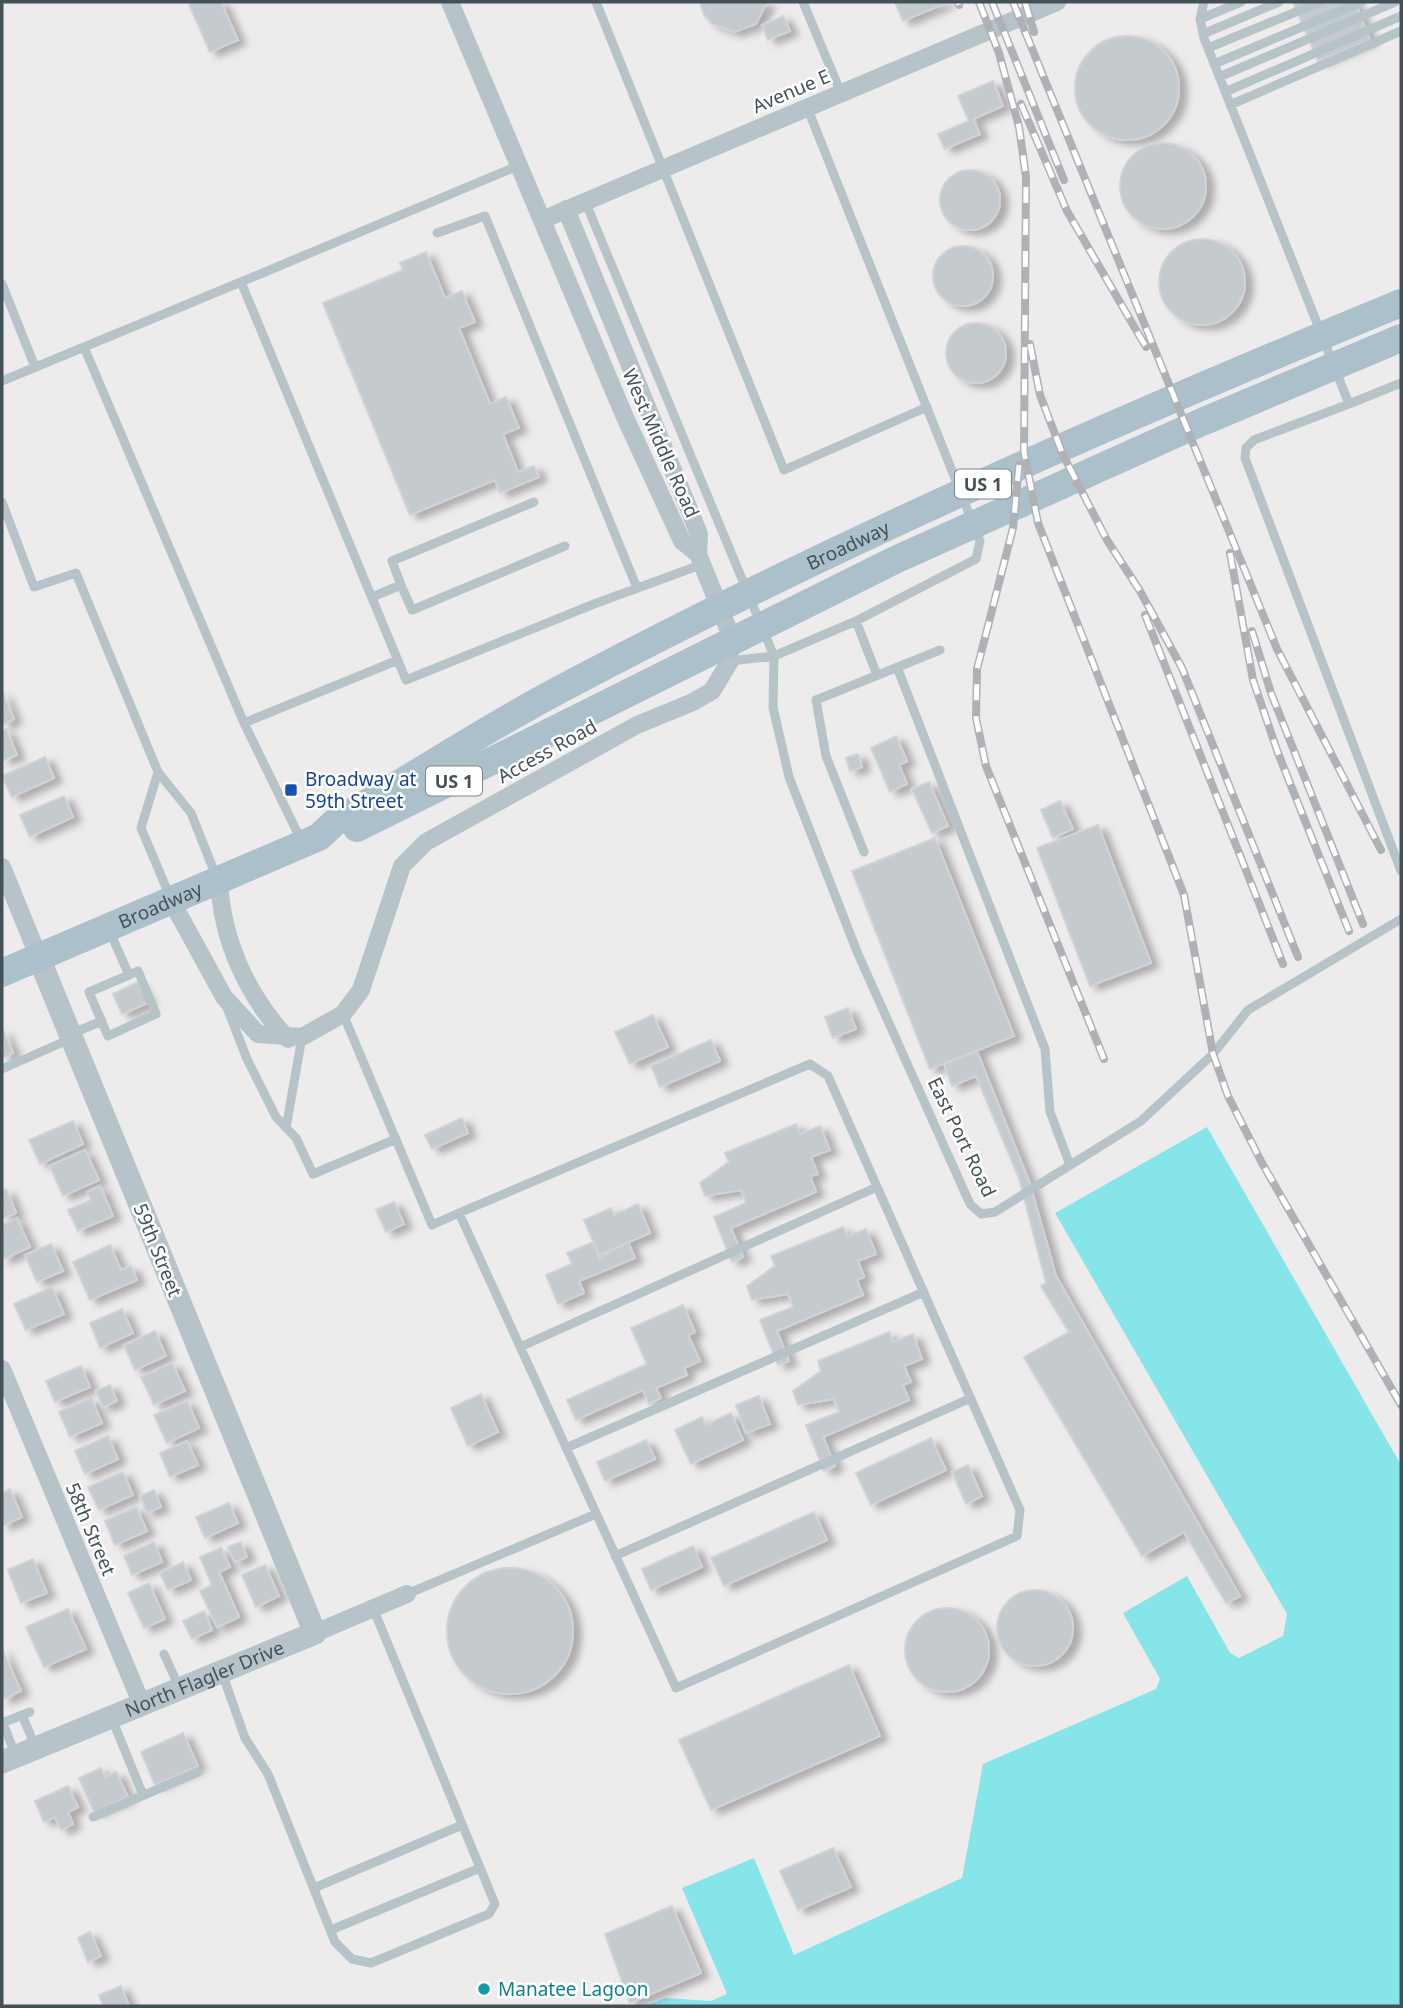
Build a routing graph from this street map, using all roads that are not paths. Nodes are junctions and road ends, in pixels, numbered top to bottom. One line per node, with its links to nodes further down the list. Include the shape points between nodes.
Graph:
1 (450, 2): 22 (street, West Middle Road)
2 (596, 2): 23 (lane)
3 (803, 2): 19 (lane)
4 (1057, 2): 19 (street, Avenue E)
5 (1205, 2): 12 (lane)
6 (1241, 2): 12 (lane)
7 (1279, 2): 14 (lane)
8 (1320, 2): 15 (lane)
9 (1362, 2): 16 (lane)
10 (1395, 2): 17 (lane)
11 (1401, 16): 18 (lane)
12 (1200, 19): 14 (lane)
13 (1401, 30): 20 (lane)
14 (1203, 34): 15 (lane)
15 (1208, 48): 16 (lane)
16 (1214, 64): 17 (lane)
17 (1219, 77): 18 (lane)
18 (1225, 92): 20 (lane)
19 (841, 93): 21 (street, Avenue E)
20 (1230, 105): 36 (lane)
21 (807, 107): 23 (street, Avenue E); 37 (lane)
22 (520, 165): 26 (street, West Middle Road); 28 (lane)
23 (665, 168): 24 (street, Avenue E); 37 (lane, via 784,470)
24 (585, 201): 25 (street, Avenue E); 47 (lane)
25 (566, 209): 26 (street, Avenue E); 41 (street, West Middle Road, via 699,534)
26 (542, 220): 41 (street, West Middle Road, via 682,541)
27 (437, 233): 43 (lane, via 485,216)
28 (242, 282): 32 (lane); 44 (lane)
29 (2, 284): 33 (lane)
30 (1401, 303): 54 (main road, Broadway / US 1, via 884,530 573,682)
31 (1401, 338): 54 (main road, Broadway / US 1, via 1000,511 334,839)
32 (84, 347): 33 (lane); 52 (lane)
33 (35, 367): 34 (lane)
34 (2, 381)
35 (1401, 383): 36 (lane)
36 (1349, 404): 57 (lane, via 1254,440 1246,448 1245,458)
37 (927, 407): 45 (lane, via 980,541 976,559)
38 (2, 502): 53 (lane, via 34,587 76,573)
39 (534, 502): 42 (lane, via 392,561)
40 (565, 545): 42 (lane, via 412,610)
41 (700, 559): 43 (lane); 49 (street, via 729,631)
42 (401, 585): 44 (lane)
43 (637, 588): 48 (lane, via 406,680)
44 (372, 597): 48 (lane)
45 (856, 621): 47 (lane); 51 (lane)
46 (940, 650): 50 (lane)
47 (774, 656): 49 (lane); 73 (lane, East Port Road, via 773,707 789,777 858,954 970,1204 981,1214 995,1212)
48 (398, 660): 52 (lane)
49 (730, 661): 66 (street, Access Road, via 712,691 637,724 426,842 402,866 361,990)
50 (897, 667): 51 (lane); 73 (lane, via 1045,1049 1050,1112)
51 (877, 675): 55 (lane, via 816,700 825,756)
52 (244, 723): 54 (lane, via 273,788)
53 (158, 772): 58 (lane, via 191,813); 59 (lane, via 141,828)
54 (311, 840): 58 (main road, Broadway / US 1)
55 (864, 852)
56 (2, 867): 62 (street, 59th Street)
57 (1401, 871)
58 (219, 881): 59 (main road, Broadway / US 1); 69 (street, via 220,910 237,962 271,1021)
59 (172, 902): 61 (main road, Broadway / US 1); 65 (street)
60 (1401, 919): 73 (lane, East Port Road, via 1248,1010 1213,1054 1141,1121)
61 (108, 929): 62 (main road, Broadway / US 1); 64 (lane)
62 (40, 958): 63 (main road, Broadway / US 1); 68 (street, 59th Street)
63 (2, 973)
64 (129, 975): 67 (lane, via 89,992); 67 (lane, via 138,971 156,1014 108,1036)
65 (225, 997): 69 (street, via 258,1034); 71 (lane, via 247,1059)
66 (343, 1014): 69 (street, Access Road); 72 (lane)
67 (102, 1021): 68 (lane)
68 (71, 1036): 70 (lane); 85 (street, 59th Street)
69 (295, 1038): 71 (lane)
70 (2, 1069)
71 (286, 1128): 72 (lane, via 296,1138 313,1174)
72 (396, 1139): 75 (lane, via 432,1225)
73 (1070, 1165)
74 (877, 1187): 75 (lane, via 828,1076 810,1064); 76 (lane); 77 (lane)
75 (459, 1213): 77 (lane)
76 (924, 1292): 79 (lane); 80 (lane)
77 (520, 1348): 80 (lane)
78 (2, 1369): 89 (street, 58th Street)
79 (971, 1398): 82 (lane); 82 (lane, via 1020,1510 1017,1536 676,1688)
80 (566, 1448): 81 (lane)
81 (596, 1514): 82 (lane); 83 (lane)
82 (615, 1556)
83 (407, 1594): 84 (street, North Flagler Drive)
84 (373, 1608): 85 (street, North Flagler Drive); 96 (lane)
85 (315, 1633): 87 (street, North Flagler Drive)
86 (164, 1654): 88 (lane)
87 (221, 1671): 88 (street, North Flagler Drive); 98 (lane, via 245,1738 268,1774)
88 (179, 1689): 89 (street, North Flagler Drive)
89 (142, 1705): 90 (street, North Flagler Drive)
90 (111, 1717): 92 (street, North Flagler Drive); 94 (lane)
91 (2, 1723): 92 (lane); 92 (lane, via 26,1713)
92 (18, 1756)
93 (198, 1772): 94 (lane)
94 (144, 1796): 95 (lane)
95 (93, 1818)
96 (462, 1825): 97 (lane); 98 (lane)
97 (480, 1868): 99 (lane); 99 (lane, via 495,1904 489,1914 467,1924 372,1963 352,1959 335,1942)
98 (314, 1888): 99 (lane)
99 (331, 1930)

